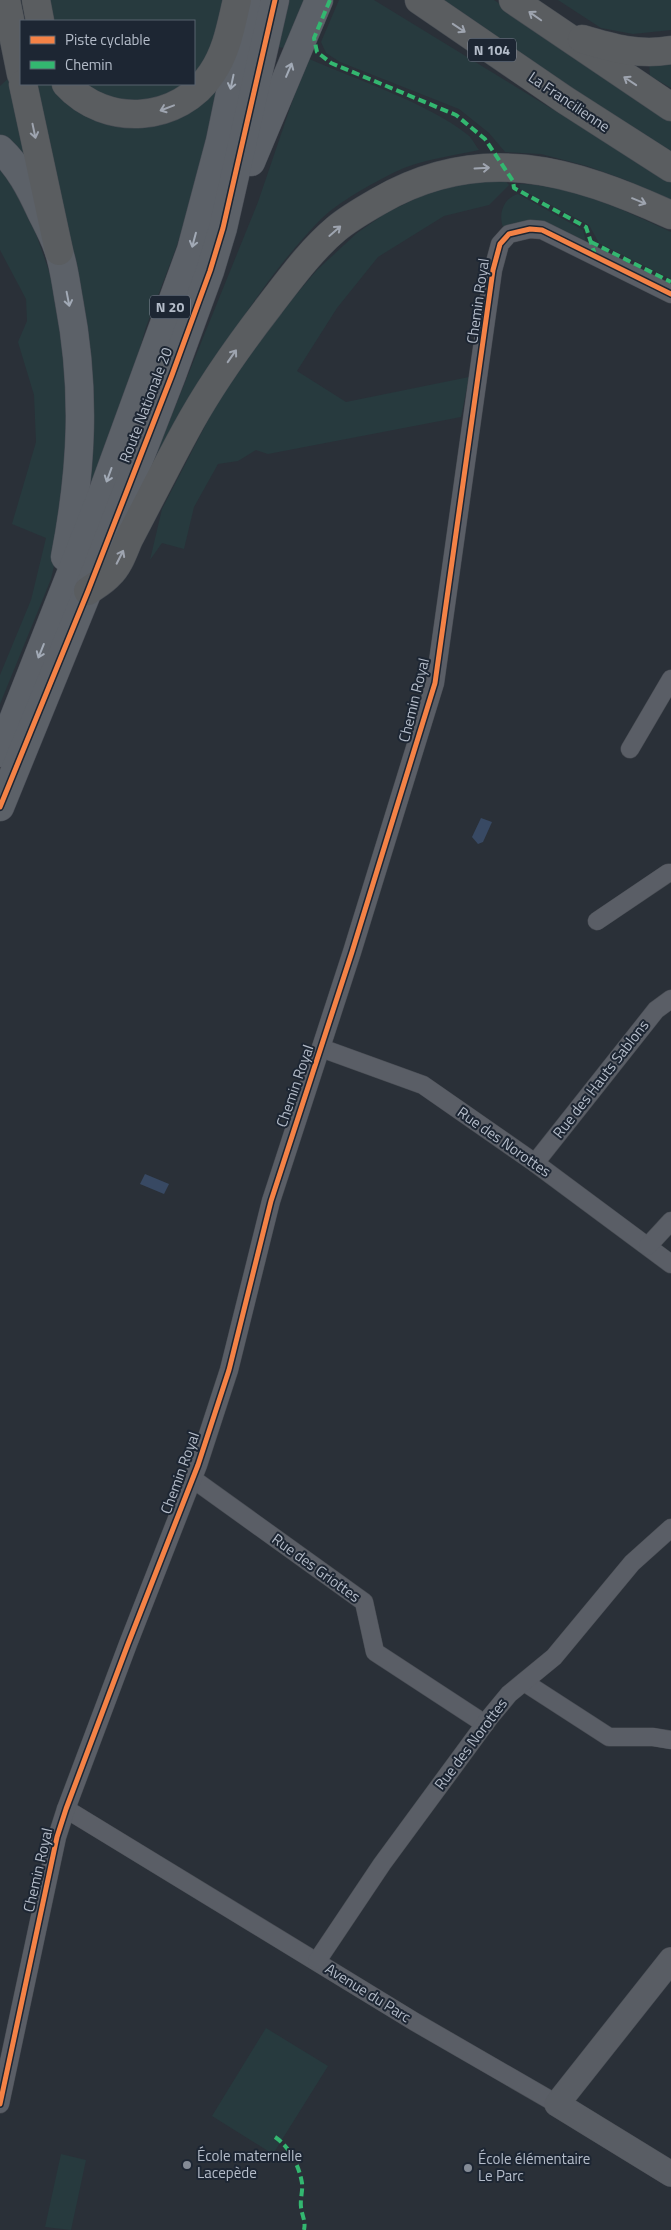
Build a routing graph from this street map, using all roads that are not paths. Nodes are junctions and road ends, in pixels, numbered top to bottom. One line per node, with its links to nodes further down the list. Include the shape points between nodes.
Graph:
1 (6, 0): 10 (highway)
2 (36, 0): 9 (highway)
3 (237, 0): 16 (highway, one-way to 16, via 226,45 213,72 195,92 175,105 144,115 119,114 95,106)
4 (250, 0): 25 (main road, Route Nationale 20 / N 20, one-way to 25, via 220,141 191,250)
5 (276, 0): 21 (main road, Route Nationale 20 / N 20)
6 (419, 0): 19 (highway, La Francilienne / N 104, one-way to 19, via 564,100)
7 (512, 0): 11 (highway, one-way to 7)
8 (318, 2): 21 (main road, one-way to 8)
9 (40, 20)
10 (12, 28): 13 (highway); 14 (highway)
11 (558, 32): 12 (highway, via 625,51 649,53); 17 (highway, one-way to 11)
12 (671, 50)
13 (0, 61)
14 (20, 69)
15 (23, 85): 22 (highway, one-way to 22)
16 (67, 85)
17 (671, 107)
18 (0, 149): 22 (main road, via 28,183)
19 (671, 168)
20 (671, 215): 24 (highway, one-way to 20, via 112,573 186,430 231,357 311,255 361,211 402,188 440,175 478,167 508,167 574,178)
21 (223, 228): 24 (main road, Route Nationale 20 / N 20, via 172,375)
22 (59, 251): 25 (main road, one-way to 25, via 76,346 81,398 77,482)
23 (671, 294): 33 (street, Chemin Royal, via 542,230 518,230 500,244 493,270 434,683)
24 (88, 591): 29 (main road, Route Nationale 20 / N 20)
25 (59, 606): 28 (main road, Route Nationale 20 / N 20, one-way to 28)
26 (671, 679): 27 (street)
27 (630, 749)
28 (0, 753)
29 (0, 807)
30 (671, 874): 31 (street)
31 (597, 921)
32 (671, 999): 34 (street, Rue des Hauts Sablons, via 656,1010)
33 (321, 1048): 34 (street, Rue des Norottes, via 423,1086); 38 (street, Chemin Royal, via 271,1201 229,1370)
34 (535, 1162): 36 (street, Rue des Norottes)
35 (671, 1221): 36 (street)
36 (648, 1246): 37 (street, Rue des Norottes)
37 (671, 1264)
38 (192, 1480): 41 (street, Rue des Griottes, via 364,1602 375,1652); 43 (street, Chemin Royal)
39 (671, 1528): 40 (street, Rue des Norottes, via 632,1563 554,1657)
40 (524, 1682): 41 (street, Rue des Norottes, via 509,1694); 42 (street, via 609,1737 653,1736)
41 (485, 1724): 45 (street, Rue des Norottes, via 382,1864)
42 (671, 1740)
43 (66, 1809): 45 (street, Avenue du Parc); 46 (street, Chemin Royal)
44 (671, 1960): 47 (street)
45 (317, 1961): 47 (street, Avenue du Parc)
46 (0, 2104)
47 (557, 2104): 48 (street, Avenue du Parc)
48 (671, 2174)

